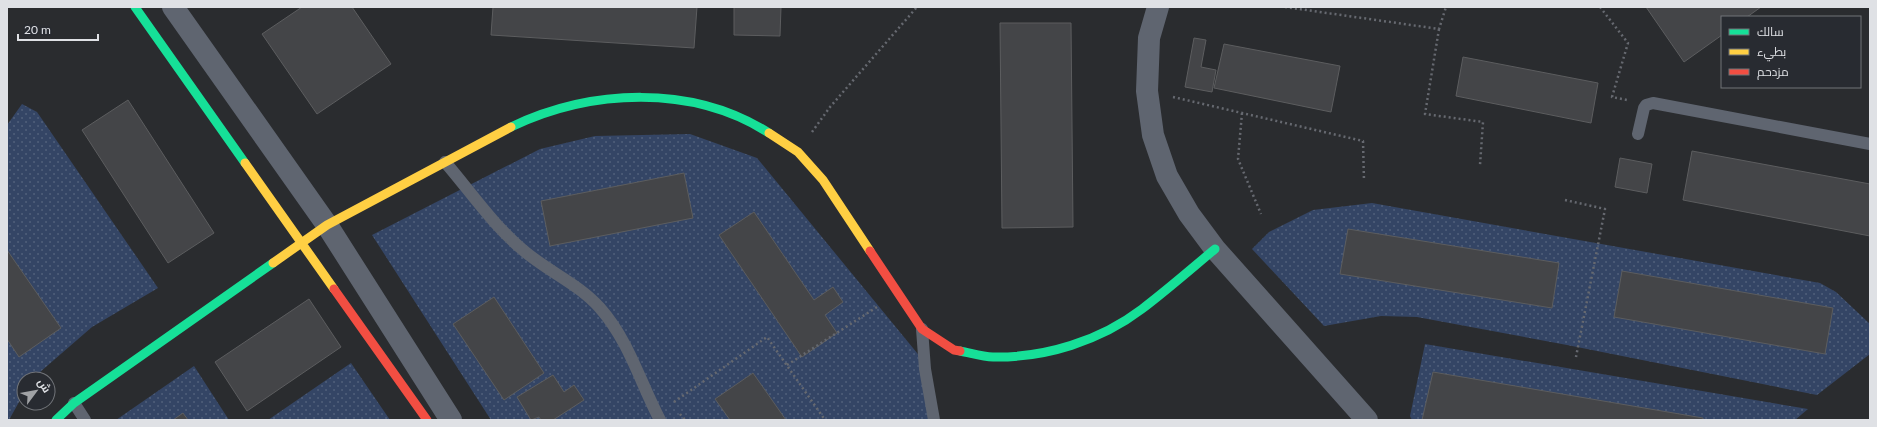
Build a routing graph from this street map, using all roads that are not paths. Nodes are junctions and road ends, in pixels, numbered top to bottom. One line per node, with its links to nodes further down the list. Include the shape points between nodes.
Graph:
1 (134, 7): 8 (street)
2 (173, 7): 7 (street)
3 (1158, 7): 9 (street, via 1150,38 1148,91 1153,135 1167,176 1189,214)
4 (1638, 134): 5 (lane, via 1644,108 1649,104)
5 (1870, 144)
6 (445, 162): 7 (street); 10 (street, via 535,116 579,103 625,97 671,99 717,109 759,127 798,152 823,180); 16 (lane, via 521,249 576,287 600,308 619,333)
7 (327, 225): 8 (street); 15 (street)
8 (302, 242): 11 (street); 14 (street)
9 (1215, 249): 10 (street, via 1141,310 1109,330 1071,346 1030,356 992,357 954,350); 18 (street)
10 (922, 329): 17 (lane, via 925,369)
11 (74, 403): 12 (street); 13 (lane)
12 (56, 420)
13 (85, 420)
14 (427, 420)
15 (451, 420)
16 (660, 420)
17 (934, 420)
18 (1367, 420)

